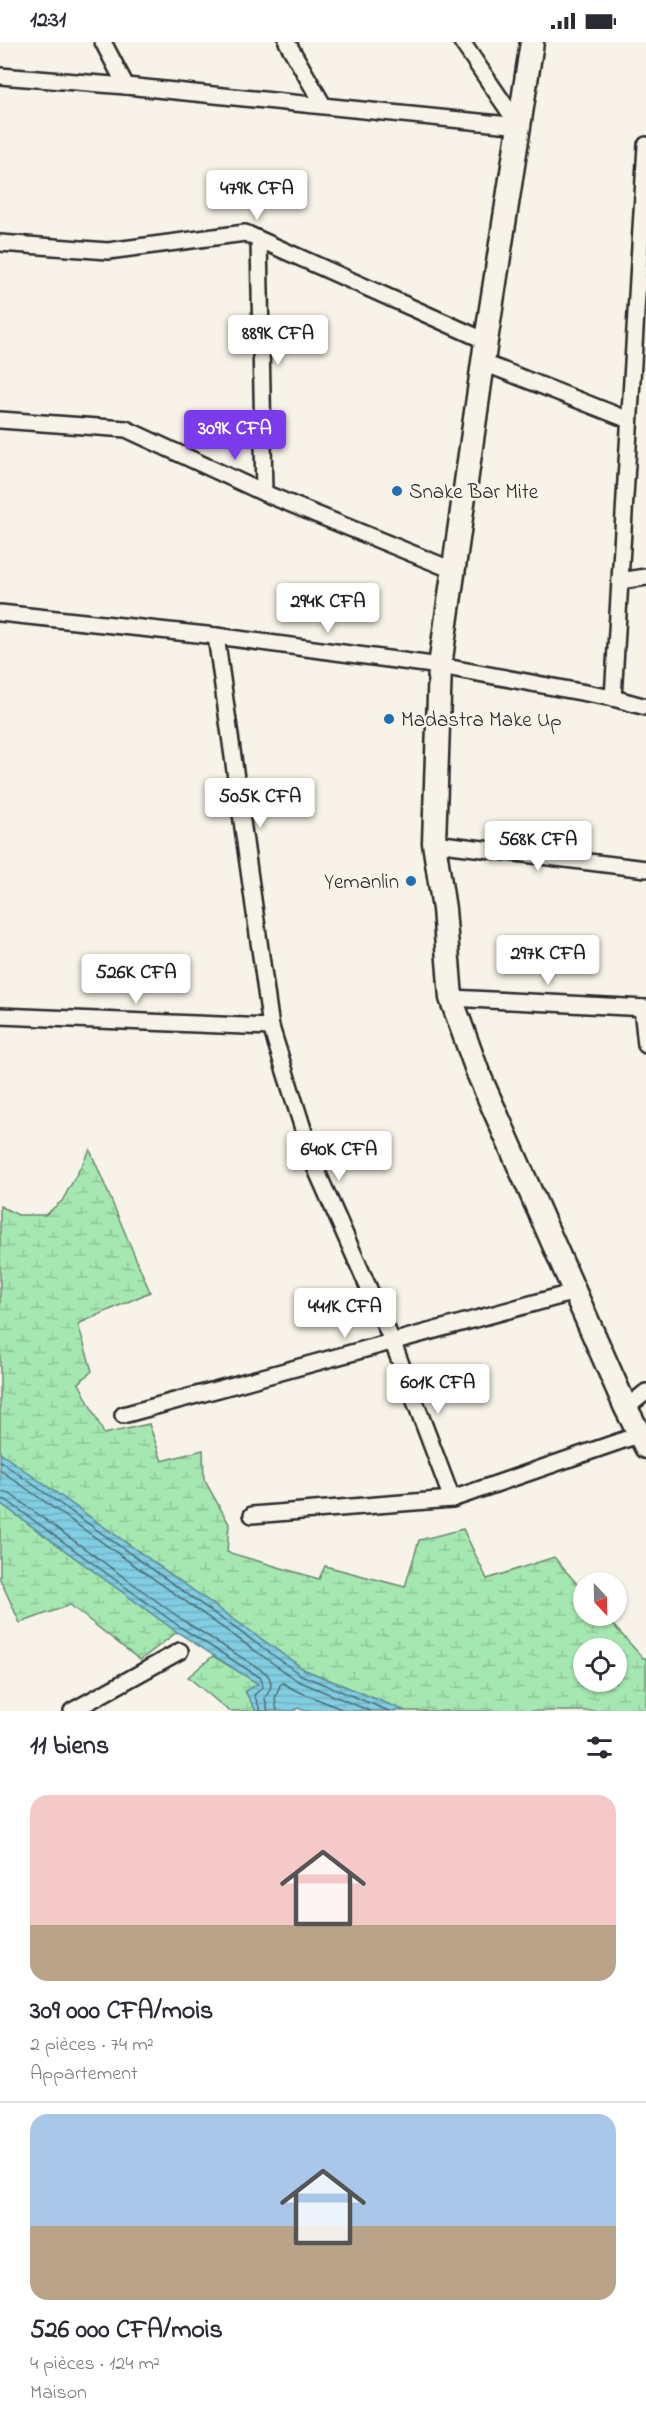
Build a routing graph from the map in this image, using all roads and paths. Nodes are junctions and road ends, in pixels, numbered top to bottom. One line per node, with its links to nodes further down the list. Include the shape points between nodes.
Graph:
1 (103, 42): 6 (street)
2 (287, 42): 7 (street)
3 (462, 42): 8 (street)
4 (532, 42): 8 (street)
5 (0, 76): 6 (street)
6 (126, 86): 7 (street)
7 (323, 105): 8 (street)
8 (519, 126): 12 (street)
9 (646, 145): 14 (street)
10 (259, 240): 11 (street, via 245,234 108,251); 12 (street); 15 (street)
11 (0, 243)
12 (485, 352): 14 (street); 16 (street)
13 (0, 420): 15 (street, via 126,429)
14 (629, 420): 18 (street)
15 (264, 493): 16 (street)
16 (455, 571): 21 (street)
17 (646, 577): 18 (street)
18 (620, 581): 22 (street)
19 (0, 613): 20 (street)
20 (216, 636): 21 (street); 29 (street)
21 (440, 666): 22 (street); 24 (street)
22 (613, 698): 23 (street)
23 (646, 707)
24 (434, 843): 25 (street); 26 (street)
25 (646, 869)
26 (451, 998): 27 (street); 31 (street, via 478,1073)
27 (644, 1008): 30 (street)
28 (0, 1016): 29 (street)
29 (271, 1027): 32 (street, via 315,1167)
30 (646, 1045)
31 (575, 1292): 32 (street); 34 (street)
32 (393, 1343): 35 (street); 37 (street)
33 (646, 1392): 34 (street)
34 (626, 1408): 36 (street)
35 (123, 1415)
36 (643, 1440): 37 (street)
37 (452, 1499): 38 (street)
38 (252, 1515)
39 (180, 1651): 40 (street)
40 (72, 1711)

